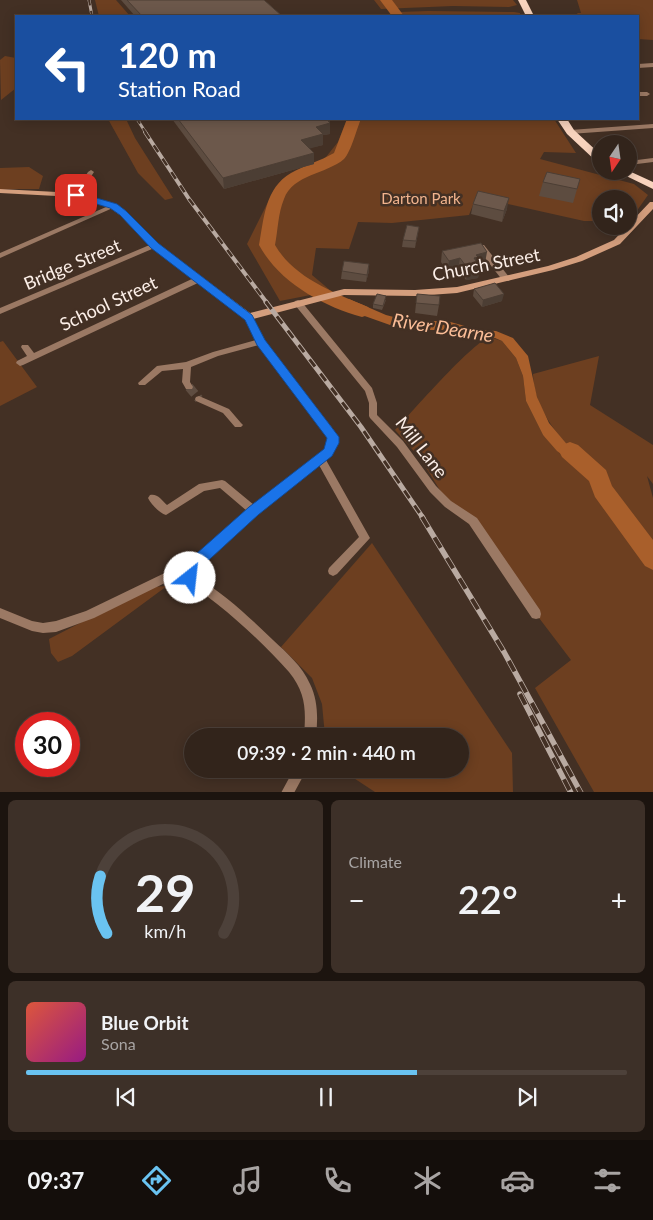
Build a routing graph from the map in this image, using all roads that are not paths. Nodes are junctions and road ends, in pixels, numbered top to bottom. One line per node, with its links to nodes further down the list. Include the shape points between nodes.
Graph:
1 (522, 0): 2 (highway)
2 (530, 15)
3 (653, 65): 4 (street)
4 (639, 66)
5 (639, 94): 6 (street)
6 (647, 94)
7 (563, 120): 9 (highway)
8 (653, 126): 9 (street)
9 (570, 132): 10 (highway)
10 (592, 152)
11 (653, 160): 12 (street)
12 (638, 162)
13 (91, 172): 17 (street)
14 (638, 179): 15 (highway)
15 (653, 186)
16 (0, 191): 17 (main road)
17 (76, 195): 19 (main road)
18 (653, 204): 23 (main road, Church Street, via 617,242 579,259)
19 (113, 206): 20 (main road); 22 (street)
20 (155, 246): 24 (main road); 26 (street, Bridge Street)
21 (481, 247): 23 (street)
22 (0, 256)
23 (506, 279): 25 (main road, Church Street, via 458,290 415,293 360,291)
24 (197, 280): 27 (main road); 30 (street, School Street)
25 (298, 303): 27 (main road, Church Street); 42 (street, Mill Lane, via 369,390 373,416 400,444 433,489 473,521)
26 (0, 311)
27 (249, 318): 28 (street)
28 (261, 342): 32 (street); 37 (street, via 333,437 331,448)
29 (25, 347): 30 (street)
30 (32, 357): 31 (street, School Street)
31 (20, 363)
32 (187, 365): 33 (street, via 160,368); 34 (street, via 186,382)
33 (142, 384)
34 (189, 387)
35 (199, 399): 36 (street, via 226,412)
36 (238, 425)
37 (321, 459): 39 (street); 40 (street, via 365,538)
38 (153, 498): 39 (street, via 166,511 202,487 222,484)
39 (254, 511): 41 (street, via 192,566)
40 (333, 571)
41 (190, 578): 43 (street, via 177,572 157,579 58,627 29,626); 44 (street, via 228,606 297,671 306,688)
42 (529, 610)
43 (0, 613)
44 (311, 728)
45 (295, 778): 46 (street)
46 (286, 792)

